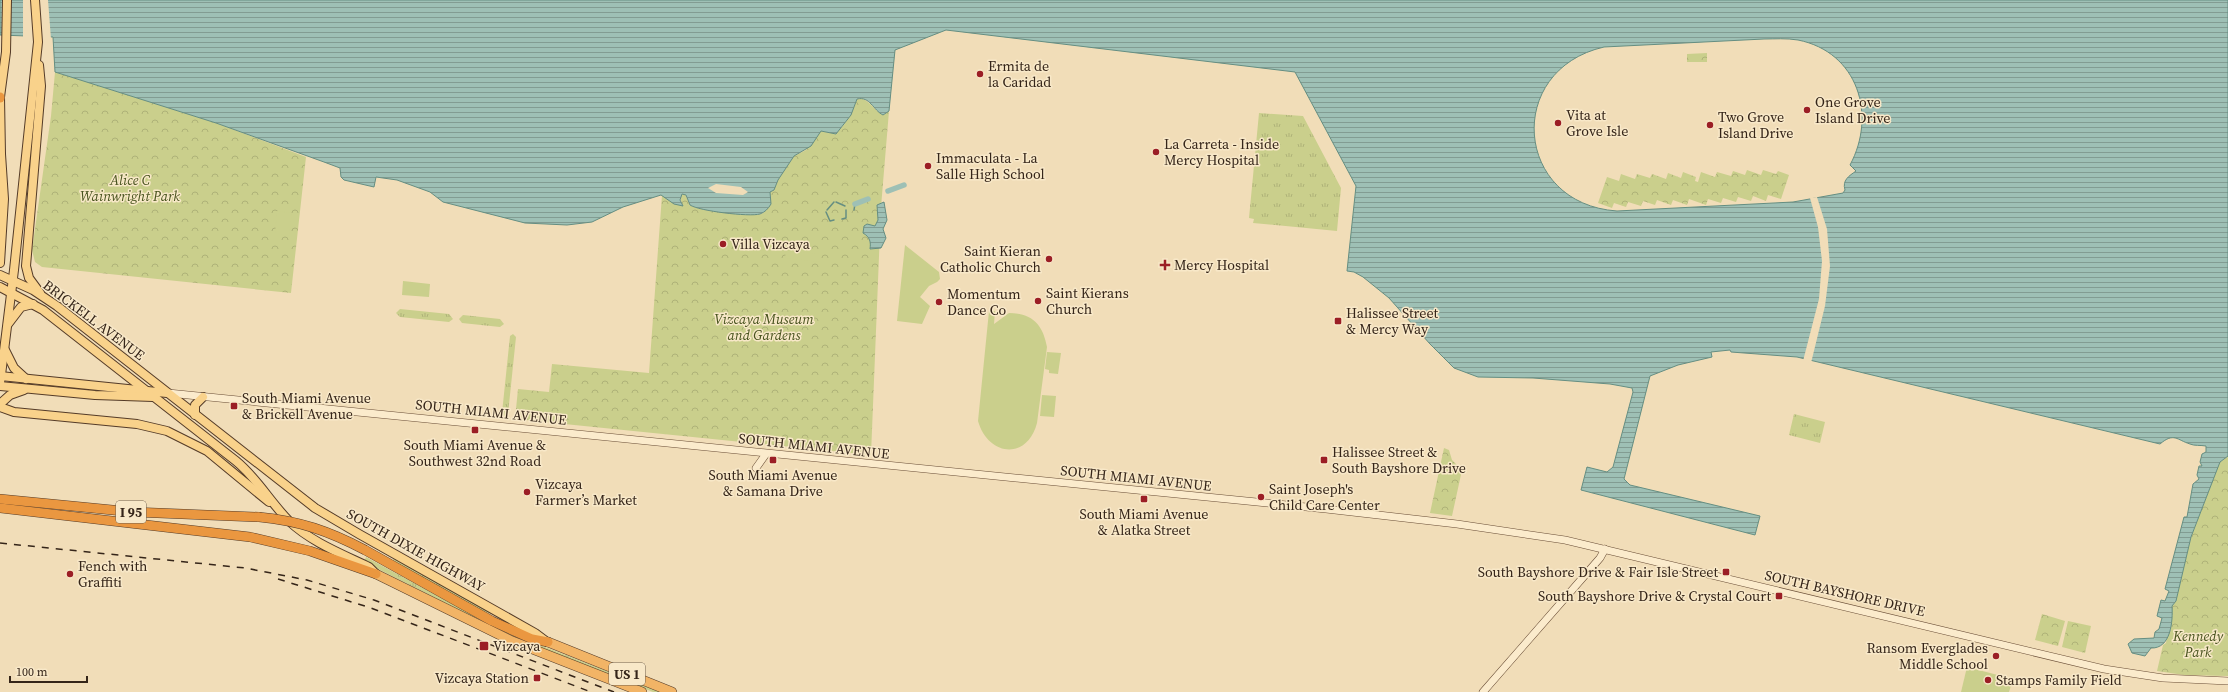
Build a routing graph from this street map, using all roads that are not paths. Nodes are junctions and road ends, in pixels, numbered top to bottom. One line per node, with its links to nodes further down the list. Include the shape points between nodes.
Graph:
1 (7, 0): 4 (main road)
2 (35, 0): 3 (main road)
3 (38, 42): 8 (main road); 11 (main road, via 40,86 26,266)
4 (0, 98): 5 (main road, via 4,199)
5 (1, 244): 6 (main road)
6 (0, 263)
7 (0, 275): 8 (main road, BRICKELL AVENUE)
8 (13, 281): 10 (main road); 11 (main road, BRICKELL AVENUE)
9 (0, 287): 10 (main road, BRICKELL AVENUE)
10 (11, 292): 12 (main road, BRICKELL AVENUE); 13 (main road)
11 (42, 297): 21 (main road, BRICKELL AVENUE)
12 (33, 304): 13 (main road, via 21,307); 15 (main road, BRICKELL AVENUE)
13 (8, 324): 14 (main road)
14 (5, 349): 16 (main road, via 14,368); 17 (main road)
15 (126, 376): 18 (main road, via 125,384); 20 (main road, BRICKELL AVENUE)
16 (28, 380): 17 (main road, SOUTH MIAMI AVENUE); 18 (main road, SOUTH MIAMI AVENUE)
17 (0, 381): 19 (main road, SOUTH MIAMI AVENUE)
18 (118, 387): 20 (main road, SOUTH MIAMI AVENUE)
19 (27, 389): 22 (main road, SOUTH MIAMI AVENUE); 24 (main road, via 10,395)
20 (143, 390): 21 (main road, SOUTH MIAMI AVENUE); 22 (main road, BRICKELL AVENUE)
21 (168, 393): 22 (main road, SOUTH MIAMI AVENUE); 23 (main road, SOUTH MIAMI AVENUE); 25 (main road, SOUTH DIXIE HIGHWAY)
22 (152, 397): 30 (main road, via 240,464)
23 (203, 397): 25 (main road, via 195,406); 26 (main road, SOUTH MIAMI AVENUE)
24 (0, 406): 30 (main road, via 14,412 137,424 172,433 207,451)
25 (196, 415): 34 (main road, SOUTH DIXIE HIGHWAY, via 324,513)
26 (766, 454): 27 (main road); 31 (main road, SOUTH MIAMI AVENUE)
27 (756, 468)
28 (2, 499): 34 (highway, I 95, bridge, via 140,512 259,517 314,527 365,550 492,621 532,639)
29 (2, 509): 33 (highway, I 95, via 250,537 310,551)
30 (282, 513): 33 (main road, via 311,538 369,567)
31 (1457, 524): 32 (main road, SOUTH BAYSHORE DRIVE, via 1530,534)
32 (1605, 549): 35 (main road, SOUTH BAYSHORE DRIVE, via 2104,669 2163,678); 38 (main road, via 1600,558)
33 (376, 574): 36 (highway, US 1, via 512,641)
34 (548, 642): 37 (highway, SOUTH DIXIE HIGHWAY / US 1)
35 (2228, 680)
36 (642, 692)
37 (672, 692)
38 (1483, 692)

